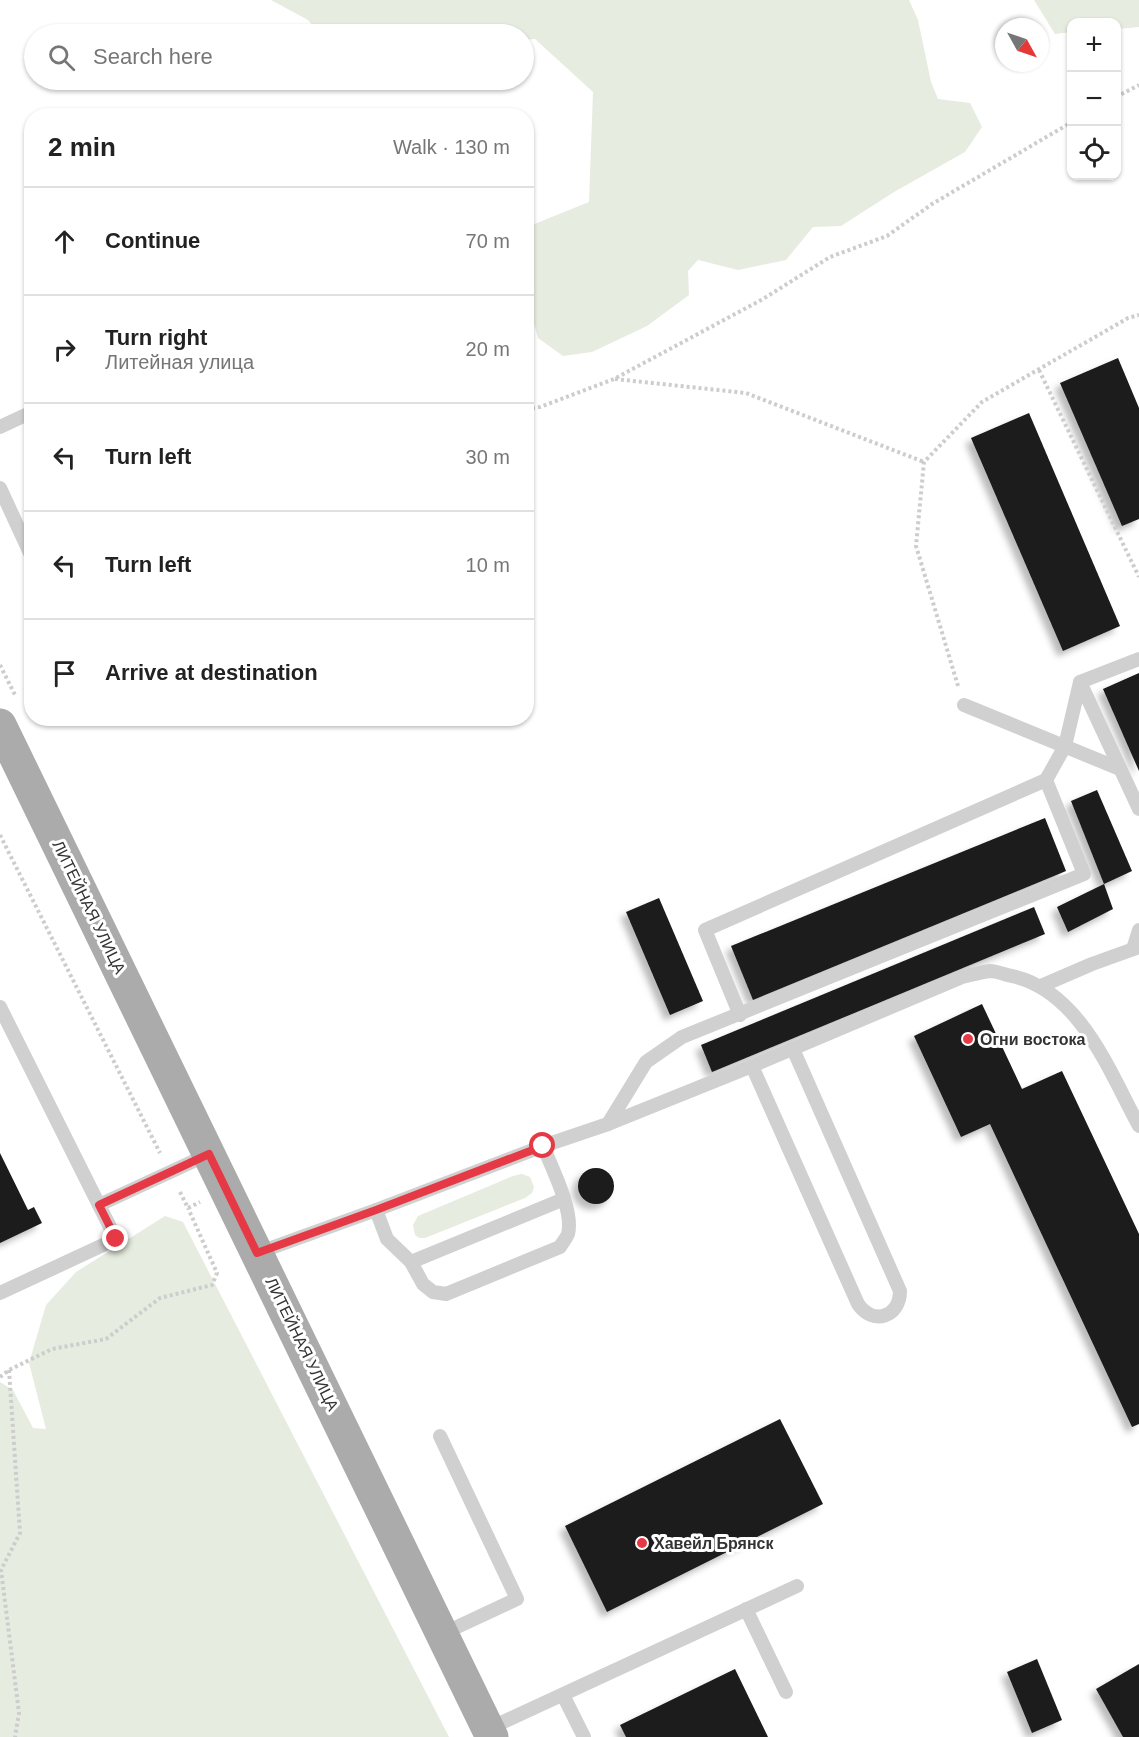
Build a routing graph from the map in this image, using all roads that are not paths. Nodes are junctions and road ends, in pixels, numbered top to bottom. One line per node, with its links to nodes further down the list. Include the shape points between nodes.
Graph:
1 (24, 416): 2 (lane)
2 (0, 427)
3 (0, 488): 4 (lane)
4 (24, 540)
5 (1139, 658): 6 (lane)
6 (1080, 682): 9 (lane); 10 (lane)
7 (964, 705): 9 (lane)
8 (0, 726): 23 (main road, ЛИТЕЙНАЯ УЛИЦА)
9 (1065, 747): 10 (lane); 11 (lane)
10 (1120, 769): 12 (lane)
11 (1046, 780): 17 (lane, via 705,930); 17 (lane, via 1084,874)
12 (1139, 809)
13 (1139, 930): 14 (lane)
14 (1136, 948): 15 (lane)
15 (1041, 986): 18 (lane, via 990,971 962,976); 21 (lane, via 1069,1008 1093,1039)
16 (0, 1007): 25 (lane)
17 (740, 1014): 20 (lane, via 682,1037 646,1062)
18 (793, 1049): 19 (lane); 19 (lane, via 900,1291 899,1303 879,1318 858,1304)
19 (752, 1066): 20 (lane)
20 (608, 1124): 22 (lane)
21 (1139, 1126)
22 (543, 1146): 24 (lane); 26 (lane)
23 (209, 1154): 25 (lane); 27 (main road, ЛИТЕЙНАЯ УЛИЦА)
24 (564, 1199): 28 (lane); 28 (lane, via 569,1223 560,1246 446,1294 433,1292 423,1284)
25 (99, 1205): 29 (lane, via 116,1239)
26 (376, 1210): 27 (lane); 28 (lane, via 387,1239)
27 (257, 1253): 33 (main road, ЛИТЕЙНАЯ УЛИЦА)
28 (411, 1262)
29 (0, 1293)
30 (440, 1436): 33 (lane, via 517,1599)
31 (796, 1586): 32 (lane)
32 (746, 1609): 34 (lane); 35 (lane)
33 (442, 1634): 36 (main road, ЛИТЕЙНАЯ УЛИЦА)
34 (786, 1692)
35 (563, 1695): 36 (lane); 37 (lane)
36 (490, 1733)
37 (584, 1737)

